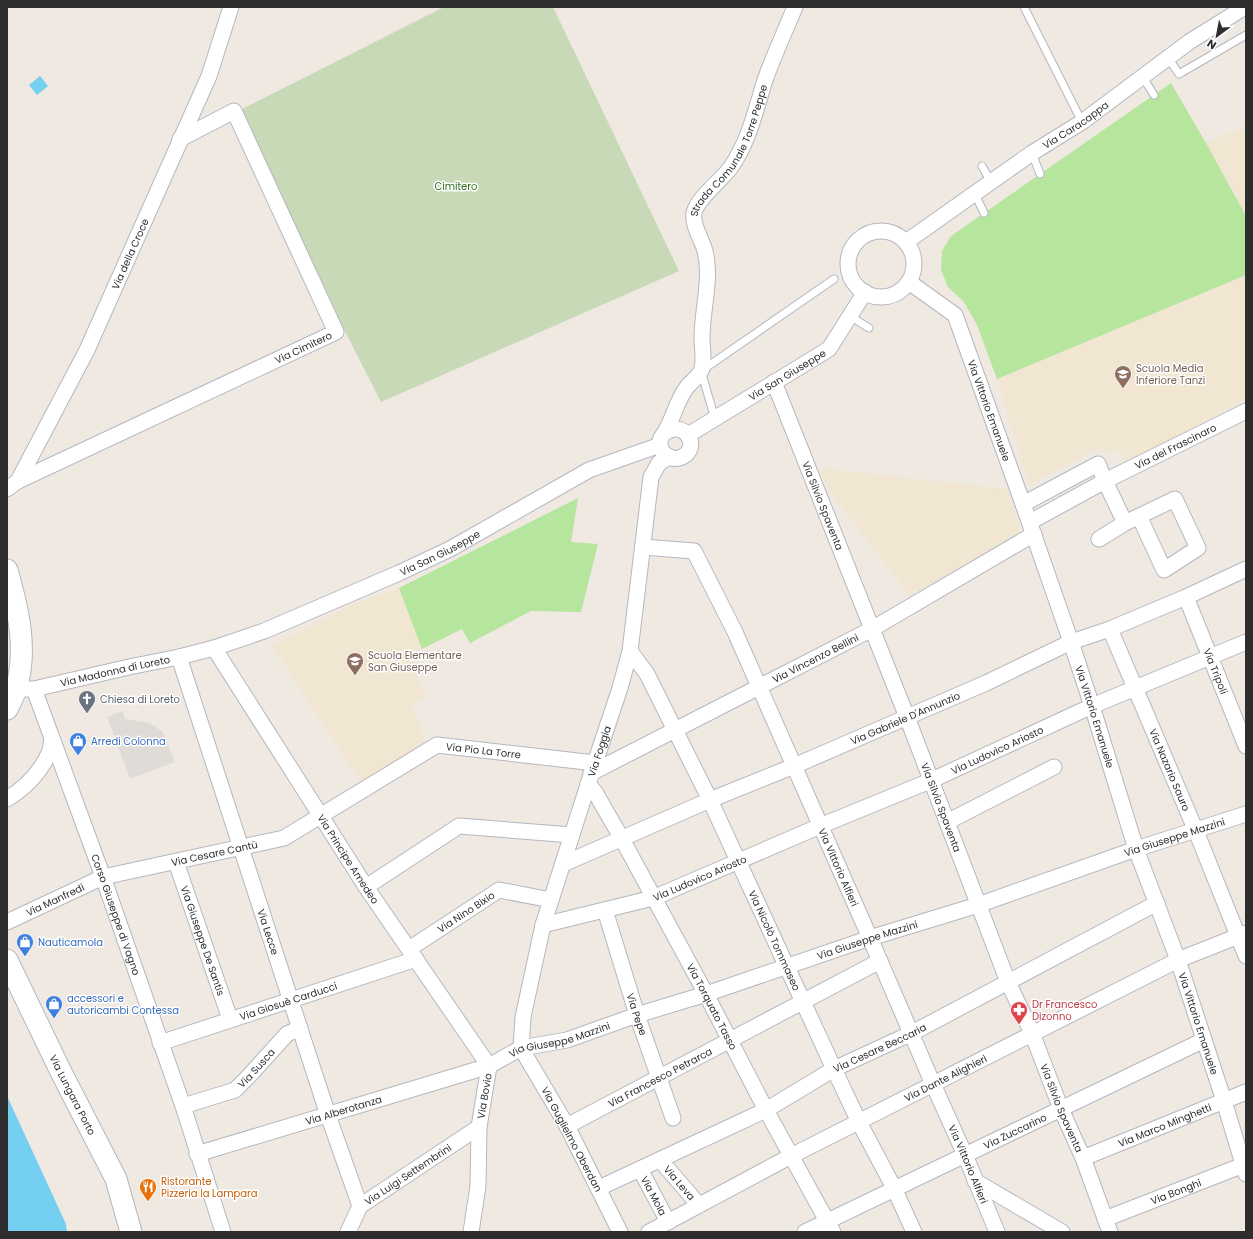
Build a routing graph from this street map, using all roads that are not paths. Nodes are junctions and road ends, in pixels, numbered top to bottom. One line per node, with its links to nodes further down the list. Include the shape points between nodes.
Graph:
1 (231, 7): 10 (street, Via della Croce, via 208,76)
2 (795, 7): 23 (street, Strada Comunale Torre Peppe, via 766,78 746,139 731,166 696,206 695,224 705,251 707,278)
3 (1024, 7): 9 (lane)
4 (1245, 7): 6 (street, Via Caracappa)
5 (1246, 36): 6 (lane, via 1179,74)
6 (1168, 58): 7 (street, Via Caracappa)
7 (1142, 76): 8 (lane); 9 (street, Via Caracappa)
8 (1154, 95)
9 (1082, 122): 11 (street, Via Caracappa)
10 (180, 139): 30 (street, Via della Croce, via 87,350); 30 (street, Via Cimitero, via 234,111 336,332)
11 (1032, 153): 13 (lane); 14 (street, Via Caracappa)
12 (982, 166): 14 (lane)
13 (1040, 174)
14 (991, 182): 15 (street, Via Caracappa)
15 (974, 194): 16 (lane); 17 (street, Via Caracappa)
16 (984, 213)
17 (906, 242): 19 (street, via 912,251 914,262); 20 (street, via 886,231 875,231 864,235 856,243 850,253 848,264 851,276)
18 (834, 279): 23 (lane)
19 (908, 282): 20 (street, via 894,294 875,296); 31 (street, Via Vittorio Emanuele, via 955,315)
20 (866, 292): 21 (street, Via San Giuseppe)
21 (850, 316): 22 (lane); 24 (street, Via San Giuseppe, via 829,349)
22 (869, 328)
23 (701, 371): 26 (lane); 28 (street, via 678,402)
24 (774, 382): 26 (street, Via San Giuseppe); 40 (street, Via Silvio Spaventa)
25 (1246, 412): 29 (street, Via del Frascinaro)
26 (715, 419): 27 (street, Via San Giuseppe)
27 (688, 435): 28 (street, Via San Giuseppe, via 675,428); 28 (street, Via San Giuseppe, via 690,445 687,454 678,458)
28 (665, 445): 36 (street, Via Foggia, via 651,477); 44 (street, Via San Giuseppe, via 589,470 450,548 399,573 264,631)
29 (1105, 481): 31 (street, via 1098,464); 33 (street); 34 (street, Via del Frascinaro)
30 (12, 485)
31 (1023, 504): 34 (street, Via Vittorio Emanuele)
32 (1139, 516): 32 (street, via 1175,499 1198,548 1164,570); 33 (street)
33 (1125, 523): 35 (street)
34 (1032, 528): 40 (street, Via Vincenzo Bellini); 42 (street, Via Vittorio Emanuele)
35 (1099, 539)
36 (644, 547): 45 (street, Via Foggia); 48 (street, Via Vittorio Alfieri, via 694,551 735,632)
37 (1246, 569): 39 (street, Via Gabriele D'Annunzio)
38 (7, 570): 49 (street, via 19,613)
39 (1186, 597): 41 (street, Via Gabriele D'Annunzio); 47 (street, Via Tripoli)
40 (872, 629): 48 (street, Via Vincenzo Bellini); 53 (street, Via Silvio Spaventa)
41 (1110, 629): 42 (street, Via Gabriele D'Annunzio); 50 (street, Via Nazario Sauro)
42 (1071, 642): 51 (street, Via Vittorio Emanuele); 53 (street, Via Gabriele D'Annunzio)
43 (1246, 642): 47 (street, Via Ludovico Ariosto)
44 (214, 648): 46 (street, Via Madonna di Loreto); 64 (street, Via Principe Amedeo)
45 (630, 651): 54 (street, Via Nicolò Tommaseo, via 647,674); 59 (street, Via Foggia)
46 (179, 657): 49 (street, Via Madonna di Loreto); 70 (street, Via Lecce)
47 (1211, 657): 50 (street, Via Ludovico Ariosto); 56 (street, Via Tripoli)
48 (759, 687): 54 (street, Via Vincenzo Bellini); 57 (street, Via Vittorio Alfieri)
49 (25, 689): 52 (street); 55 (street, Corso Giuseppe di Vagno)
50 (1135, 689): 51 (street, Via Ludovico Ariosto); 67 (street, Via Nazario Sauro)
51 (1092, 706): 60 (street, Via Ludovico Ariosto); 71 (street, Via Vittorio Emanuele)
52 (7, 709)
53 (907, 717): 57 (street, Via Gabriele D'Annunzio); 60 (street, Via Silvio Spaventa)
54 (675, 729): 59 (street, Via Vincenzo Bellini); 62 (street, Via Nicolò Tommaseo)
55 (52, 738): 61 (street, via 49,753 34,777); 75 (street, Corso Giuseppe di Vagno)
56 (1246, 746)
57 (794, 766): 62 (street, Via Gabriele D'Annunzio); 66 (street, Via Vittorio Alfieri)
58 (1054, 767): 65 (street)
59 (591, 773): 64 (street, Via Pio La Torre, via 437,745); 68 (street, Via Foggia); 69 (street, Via Torquato Tasso, via 595,792)
60 (930, 781): 65 (street, Via Silvio Spaventa); 66 (street, Via Ludovico Ariosto)
61 (7, 799)
62 (710, 800): 69 (street, Via Gabriele D'Annunzio); 73 (street, Via Nicolò Tommaseo)
63 (1246, 814): 67 (street, Via Giuseppe Mazzini)
64 (320, 816): 70 (street, Via Cesare Cantù, via 284,838); 76 (street, Via Principe Amedeo)
65 (947, 822): 80 (street, Via Silvio Spaventa)
66 (820, 826): 73 (street, Via Ludovico Ariosto); 85 (street, Via Vittorio Alfieri)
67 (1196, 831): 71 (street, Via Giuseppe Mazzini); 84 (street, Via Nazario Sauro)
68 (572, 835): 74 (street, Via Foggia); 76 (street, via 459,826)
69 (622, 839): 74 (street, Via Gabriele D'Annunzio); 77 (street, Via Torquato Tasso)
70 (241, 848): 72 (street, Via Cesare Cantù); 94 (street, Via Lecce)
71 (1136, 849): 79 (street, Via Vittorio Emanuele); 80 (street, Via Giuseppe Mazzini)
72 (176, 862): 75 (street, Via Cesare Cantù); 97 (street, Via Giuseppe De Santis)
73 (738, 862): 77 (street, Via Ludovico Ariosto); 91 (street, Via Nicolò Tommaseo)
74 (563, 864): 78 (street, Via Foggia)
75 (103, 877): 82 (street, Via Manfredi); 103 (street, Corso Giuseppe di Vagno)
76 (366, 887): 86 (street, Via Principe Amedeo)
77 (653, 898): 81 (street, Via Ludovico Ariosto); 93 (street, Via Torquato Tasso)
78 (551, 900): 83 (street, Via Foggia); 86 (street, Via Nino Bixio, via 499,890)
79 (1157, 903): 89 (street, Via Vittorio Emanuele); 92 (street, Via Cesare Beccaria)
80 (978, 905): 85 (street, Via Giuseppe Mazzini); 92 (street, Via Silvio Spaventa)
81 (605, 910): 83 (street, Via Ludovico Ariosto); 96 (street, Via Pepe)
82 (7, 922)
83 (543, 925): 104 (street, Via Foggia, via 523,1017)
84 (1242, 935): 87 (street, Via Nazario Sauro); 89 (street, Via Dante Alighieri)
85 (870, 938): 90 (street, Via Vittorio Alfieri); 91 (street, Via Giuseppe Mazzini)
86 (412, 954): 94 (street, Via Giosuè Carducci); 105 (street, Via Principe Amedeo)
87 (1246, 956)
88 (7, 960): 134 (street, Via Lungara Porto, via 116,1179)
89 (1178, 960): 100 (street, Via Dante Alighieri); 102 (street, Via Vittorio Emanuele)
90 (880, 961): 95 (street, Via Francesco Petrarca); 99 (street, Via Vittorio Alfieri)
91 (786, 966): 93 (street, Via Giuseppe Mazzini); 95 (street, Via Nicolò Tommaseo)
92 (1008, 982): 99 (street, Via Cesare Beccaria); 100 (street, Via Silvio Spaventa)
93 (706, 994): 96 (street, Via Giuseppe Mazzini); 101 (street, Via Torquato Tasso)
94 (292, 999): 97 (street, Via Giosuè Carducci); 98 (street, Via Lecce)
95 (804, 1002): 101 (street, Via Francesco Petrarca); 106 (street, Via Nicolò Tommaseo)
96 (637, 1015): 104 (street, Via Giuseppe Mazzini, via 567,1040); 107 (street, Via Pepe)
97 (230, 1020): 103 (street, Via Giosuè Carducci)
98 (300, 1028): 111 (street, Via Susca, via 287,1034 235,1090); 114 (street, Via Lecce)
99 (912, 1033): 106 (street, Via Cesare Beccaria); 108 (street, Via Vittorio Alfieri)
100 (1032, 1033): 108 (street, Via Dante Alighieri); 112 (street, Via Silvio Spaventa)
101 (729, 1040): 107 (street, Via Francesco Petrarca); 113 (street, Via Torquato Tasso)
102 (1204, 1040): 110 (street, Via Vittorio Emanuele); 112 (street, Via Zuccarino)
103 (160, 1043): 111 (street, Corso Giuseppe di Vagno)
104 (521, 1048): 105 (street, Via Giuseppe Mazzini); 117 (street, Via Guglielmo Oberdan)
105 (489, 1066): 114 (street, Via Alberotanza); 118 (street, Via Bovio)
106 (834, 1069): 113 (street, Via Cesare Beccaria); 116 (street, Via Nicolò Tommaseo)
107 (660, 1078): 115 (street, Via Pepe); 117 (street, Via Francesco Petrarca)
108 (933, 1084): 116 (street, Via Dante Alighieri); 120 (street, Via Vittorio Alfieri)
109 (1246, 1092): 110 (street, Via Marco Minghetti)
110 (1224, 1102): 122 (street, Via Marco Minghetti); 124 (street, Via Vittorio Emanuele)
111 (183, 1106): 119 (street, Corso Giuseppe di Vagno)
112 (1061, 1109): 120 (street, Via Zuccarino); 122 (street, Via Silvio Spaventa)
113 (766, 1110): 121 (street, Via Torquato Tasso); 123 (street, Via Cesare Beccaria)
114 (328, 1115): 119 (street, Via Alberotanza); 130 (street, Via Lecce)
115 (674, 1118)
116 (859, 1122): 121 (street, Via Dante Alighieri); 128 (street, Via Nicolò Tommaseo)
117 (568, 1126): 127 (street, Via Guglielmo Oberdan)
118 (479, 1127): 130 (street, Via Luigi Settembrini); 137 (street, Via Bovio, via 478,1186)
119 (197, 1154): 135 (street, Corso Giuseppe di Vagno)
120 (965, 1155): 126 (street, Via Vittorio Alfieri); 128 (street, Via Zuccarino)
121 (791, 1156): 129 (street, Via Dante Alighieri); 133 (street, Via Torquato Tasso)
122 (1083, 1158): 132 (street, Via Silvio Spaventa)
123 (660, 1160): 125 (street, Via Cesare Beccaria); 129 (street, Via Leva)
124 (1245, 1168): 132 (street, Via Bonghi)
125 (640, 1169): 127 (street, Via Cesare Beccaria); 131 (street, Via Mola)
126 (975, 1182): 142 (street, Via Vittorio Alfieri); 143 (street)
127 (599, 1188): 138 (street, Via Guglielmo Oberdan)
128 (894, 1188): 133 (street, Via Zuccarino); 141 (street, Via Nicolò Tommaseo)
129 (699, 1205): 131 (street, Via Dante Alighieri)
130 (360, 1206): 136 (street, Via Luigi Settembrini)
131 (668, 1222): 139 (street, Via Dante Alighieri)
132 (1108, 1225)
133 (830, 1227): 140 (street, Via Zuccarino)
134 (131, 1232)
135 (223, 1232)
136 (348, 1232)
137 (471, 1232)
138 (620, 1232)
139 (649, 1232)
140 (804, 1232)
141 (914, 1232)
142 (997, 1232)
143 (1062, 1232)

